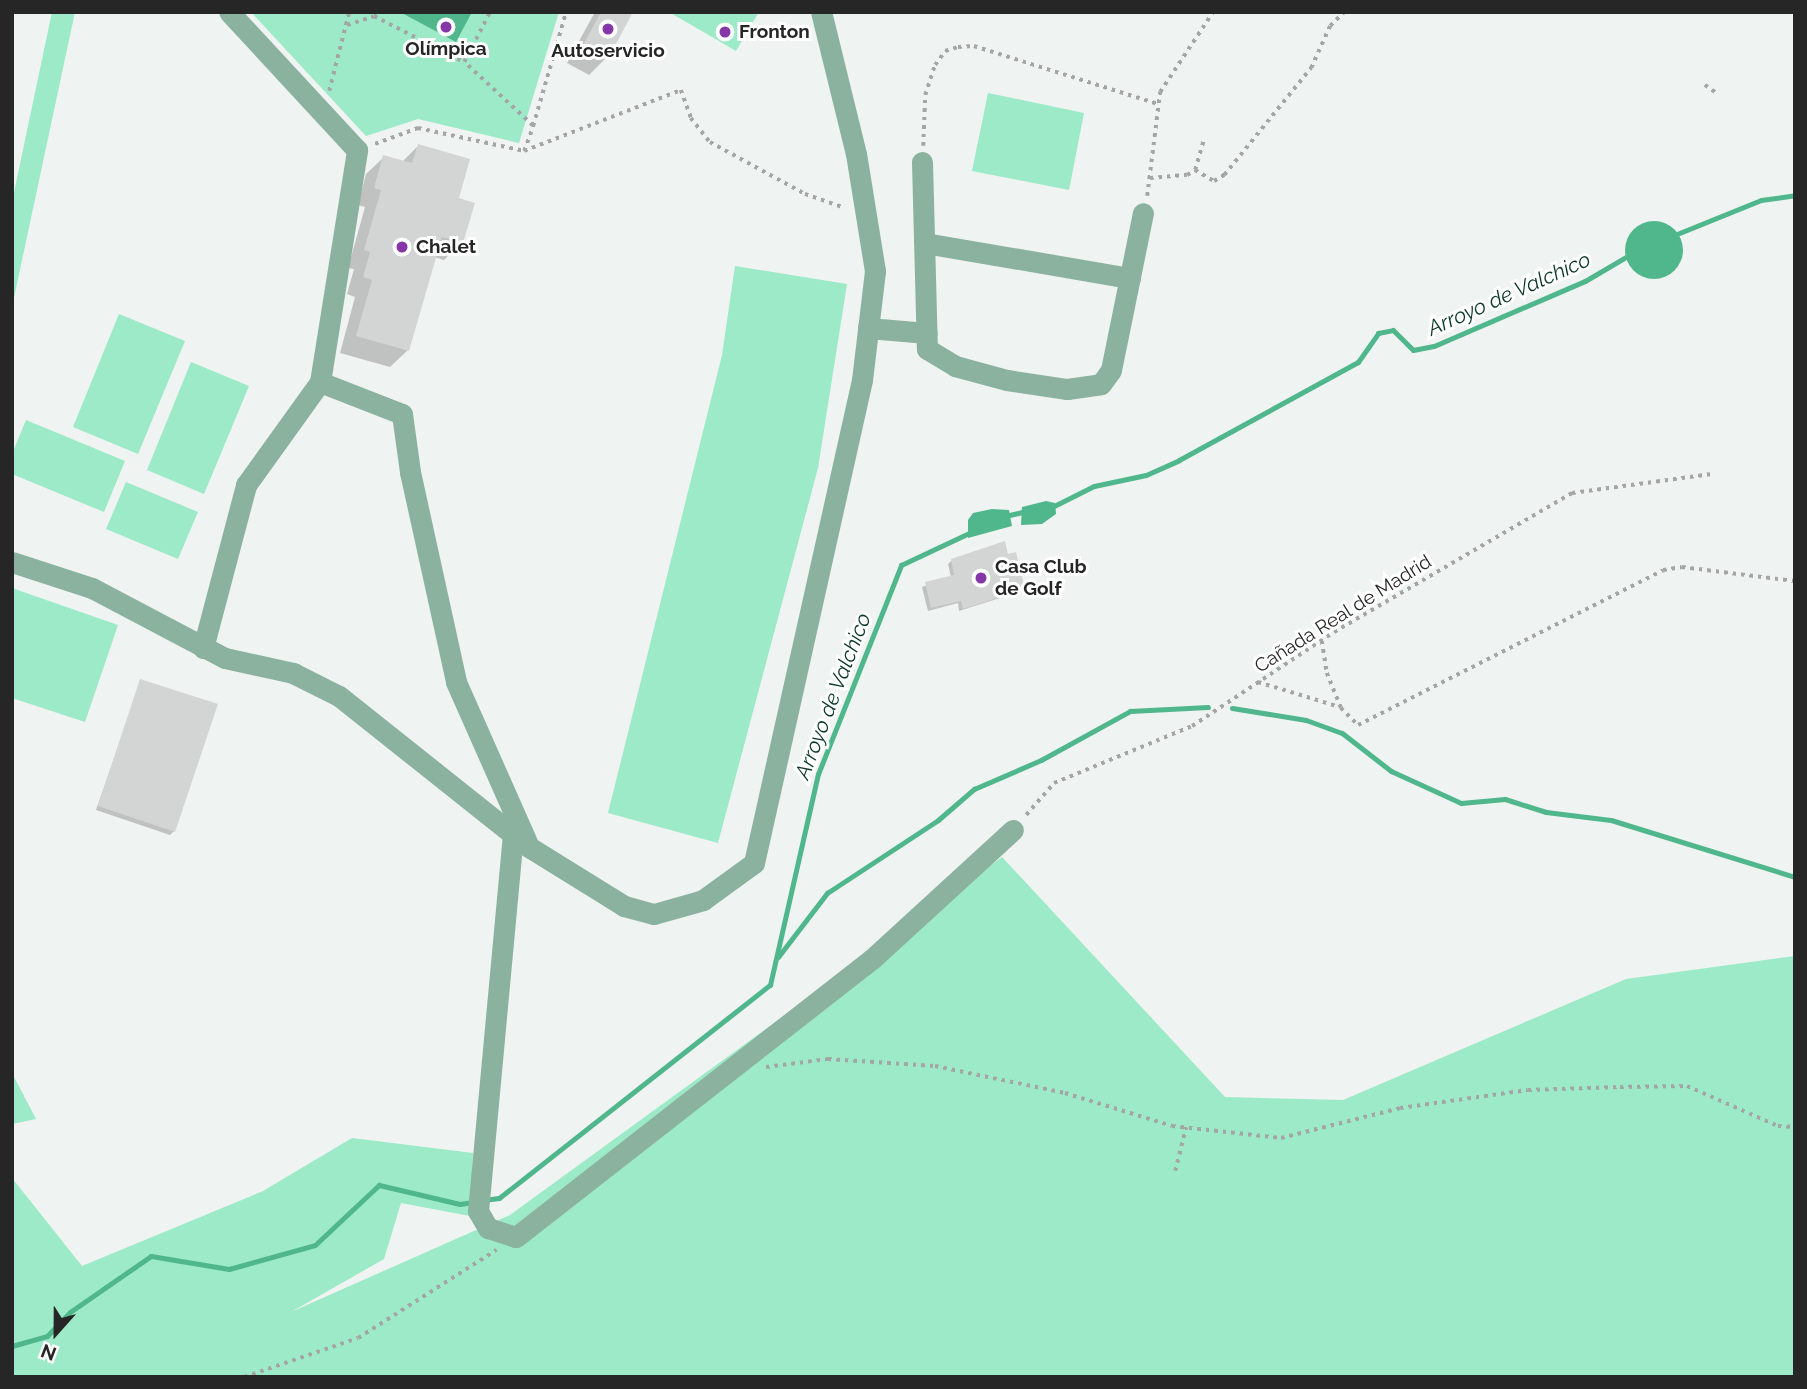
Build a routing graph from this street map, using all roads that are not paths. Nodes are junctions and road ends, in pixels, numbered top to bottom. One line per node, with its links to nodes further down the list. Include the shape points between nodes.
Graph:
1 (229, 12): 9 (street, via 357,150)
2 (821, 12): 7 (street, via 868,212 875,271)
3 (922, 162): 5 (street)
4 (1143, 214): 6 (street)
5 (925, 243): 6 (street); 8 (street)
6 (1130, 278): 8 (street, via 1111,370 1101,384 1086,389 1007,380 956,366 927,349)
7 (868, 328): 8 (street); 13 (street, via 855,429 754,863 703,900 654,914 624,906)
8 (927, 333)
9 (320, 382): 11 (street, via 246,485); 13 (street, via 402,414 410,472 456,682)
10 (12, 562): 11 (street, via 92,588)
11 (203, 648): 13 (street, via 225,658 293,673 339,696)
12 (1013, 830): 13 (street, via 872,959 516,1237 488,1228 478,1212)
13 (521, 841)

